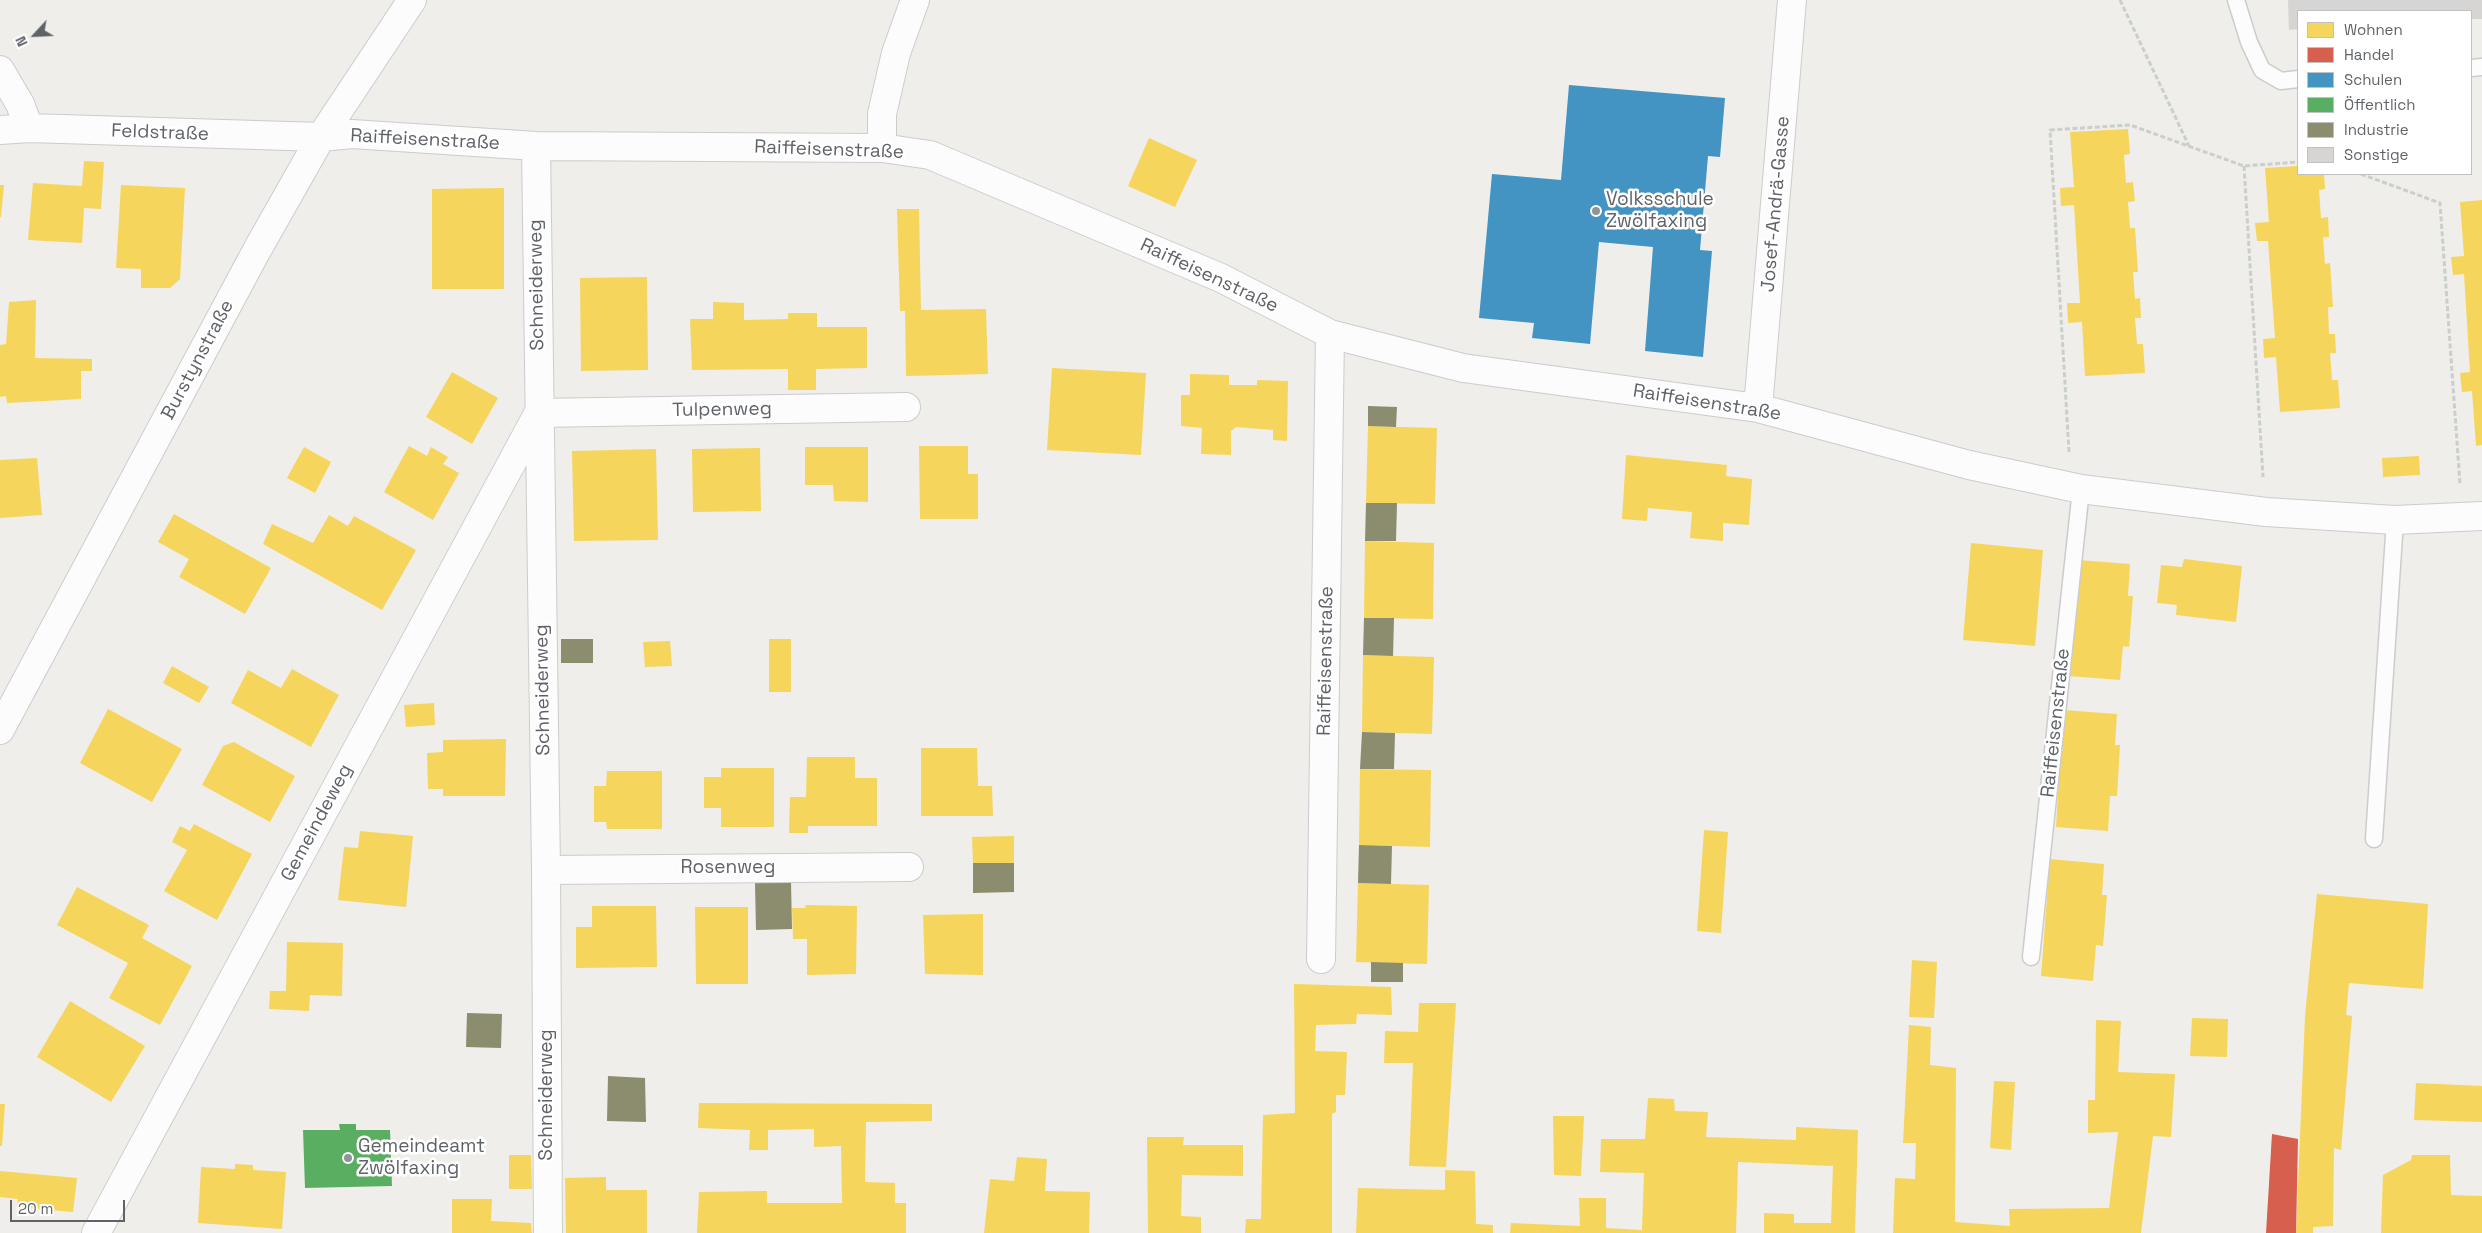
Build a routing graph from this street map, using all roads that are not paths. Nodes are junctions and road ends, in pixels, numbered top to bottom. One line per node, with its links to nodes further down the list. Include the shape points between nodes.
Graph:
1 (412, 0): 9 (street, Burstynstraße)
2 (915, 0): 11 (street, via 896,53 882,114)
3 (1792, 0): 14 (street, Josef-Andrä-Gasse)
4 (2236, 0): 6 (lane, via 2262,70 2282,81)
5 (0, 70): 7 (street, via 20,104)
6 (2297, 80)
7 (28, 128): 8 (street, Feldstraße); 9 (street, Feldstraße)
8 (0, 130)
9 (321, 138): 10 (street, Raiffeisenstraße, via 352,134); 19 (street, Burstynstraße, via 257,250)
10 (536, 146): 11 (street, Raiffeisenstraße); 15 (street, Schneiderweg)
11 (882, 148): 12 (street, Raiffeisenstraße, via 930,155 1221,278)
12 (1330, 334): 14 (street, Raiffeisenstraße, via 1463,368); 24 (street, Raiffeisenstraße)
13 (906, 407): 15 (street, Tulpenweg)
14 (1758, 408): 16 (street, Raiffeisenstraße, via 1969,465)
15 (538, 413): 22 (street, Schneiderweg); 25 (street, Gemeindeweg)
16 (2076, 488): 18 (street, Raiffeisenstraße, via 2266,512); 23 (lane, Raiffeisenstraße)
17 (2472, 517): 18 (street, Raiffeisenstraße)
18 (2395, 520): 20 (lane)
19 (0, 730)
20 (2374, 839)
21 (909, 867): 22 (street, Rosenweg)
22 (546, 870): 26 (street, Schneiderweg)
23 (2031, 957)
24 (1321, 958)
25 (96, 1233)
26 (548, 1233)

